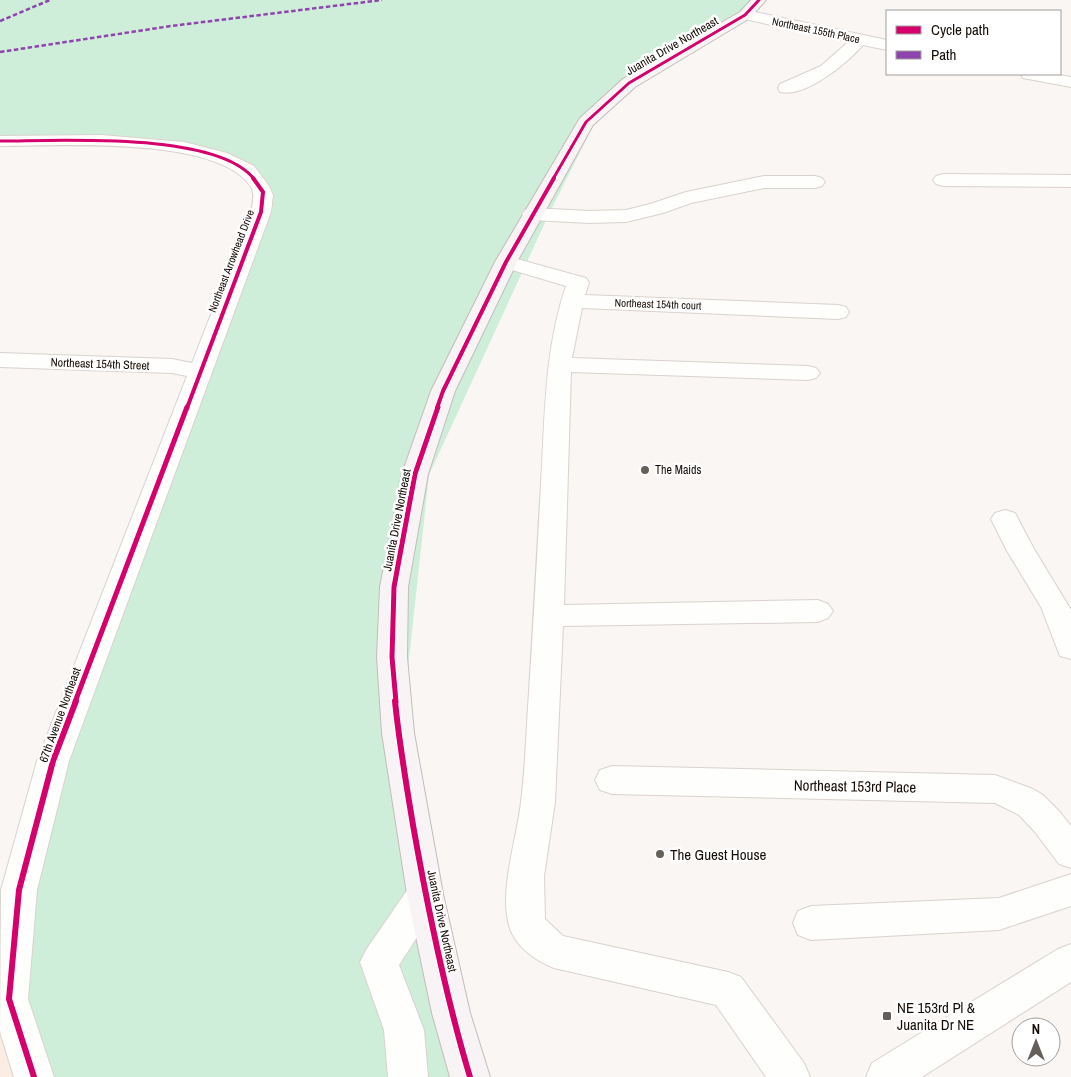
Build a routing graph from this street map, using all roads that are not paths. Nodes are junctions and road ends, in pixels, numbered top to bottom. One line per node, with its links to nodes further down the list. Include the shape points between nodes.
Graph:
1 (752, 8): 2 (street, Northeast 155th Place); 11 (main road, Juanita Drive Northeast, via 629,83 586,122)
2 (858, 39): 3 (street, Northeast 155th Place); 6 (street, via 835,65)
3 (886, 45)
4 (1034, 75): 5 (street)
5 (1071, 82)
6 (786, 88)
7 (0, 142): 17 (street, Northeast Arrowhead Drive, via 148,143 186,147 217,154 253,175 262,190 261,212)
8 (943, 180): 9 (street)
9 (1071, 180)
10 (815, 182): 11 (street, via 764,182 686,198 626,216)
11 (532, 214): 12 (main road, Juanita Drive Northeast)
12 (506, 262): 13 (street, via 578,283); 26 (main road, Juanita Drive Northeast, via 443,391 415,474 394,587 392,657 398,733)
13 (572, 301): 14 (street, Northeast 154th court); 16 (street)
14 (838, 312)
15 (0, 360): 17 (street, Northeast 154th Street, via 172,366)
16 (559, 365): 18 (street); 21 (street)
17 (199, 372): 29 (street, 67th Avenue Northeast, via 53,761 19,890)
18 (808, 373)
19 (1006, 519): 22 (street, via 1055,606)
20 (818, 611): 21 (street)
21 (549, 616): 33 (street, via 538,802 526,876 527,925 554,951 728,990)
22 (1071, 648)
23 (612, 780): 24 (street, Northeast 153rd Place, via 995,789 1028,801)
24 (1071, 853)
25 (1071, 890): 27 (street, via 999,914)
26 (425, 894): 31 (street, via 379,962 404,1030); 32 (main road, Juanita Drive Northeast, via 451,1013)
27 (811, 923)
28 (1071, 961): 34 (street)
29 (5, 999): 30 (street, 67th Avenue Northeast)
30 (34, 1077)
31 (408, 1077)
32 (470, 1077)
33 (790, 1077)
34 (886, 1077)

